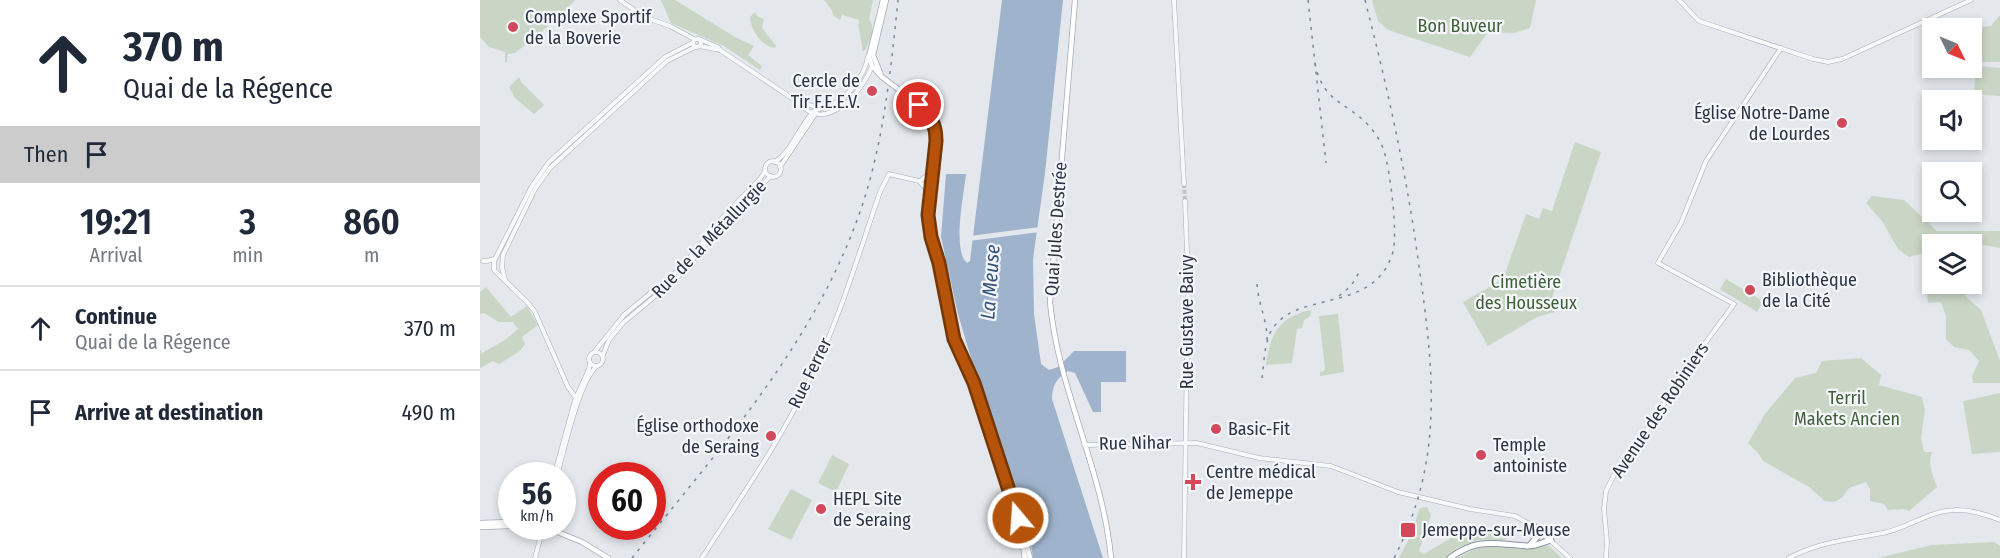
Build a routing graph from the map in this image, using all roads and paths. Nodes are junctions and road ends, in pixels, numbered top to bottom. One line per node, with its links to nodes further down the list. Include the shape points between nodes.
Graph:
1 (620, 0): 7 (street)
2 (884, 0): 8 (main road)
3 (1075, 0): 34 (main road, Quai Jules Destrée, via 1050,287 1051,316)
4 (1174, 0): 22 (street)
5 (1679, 0): 9 (street, via 1699,21)
6 (1971, 0): 9 (street, via 1838,60 1818,61)
7 (696, 43): 13 (street, via 718,47); 25 (street, via 665,57 549,162 532,186); 27 (street, via 669,59 547,171 503,255 502,270)
8 (872, 47): 10 (main road); 11 (main road); 14 (street, via 865,69 852,87 836,102)
9 (1781, 48): 54 (street, Avenue des Robiniers, via 1706,161 1681,223 1658,262 1734,304 1604,494)
10 (872, 66): 11 (main road); 12 (street)
11 (881, 76): 12 (street, via 874,75); 19 (main road, bridge, via 931,118 936,134)
12 (865, 81): 15 (street, via 840,108)
13 (799, 103): 14 (street); 15 (street)
14 (822, 108): 15 (street)
15 (817, 113): 16 (street, Rue de la Métallurgie); 17 (street, Rue de la Métallurgie)
16 (775, 162): 17 (street, Rue de la Métallurgie); 18 (street, Rue de la Métallurgie, via 768,163)
17 (780, 167): 20 (street, Rue de la Métallurgie, via 777,175)
18 (765, 171): 20 (street, Rue de la Métallurgie); 28 (street, Rue de la Métallurgie, via 682,267 624,315)
19 (932, 171): 21 (street); 23 (main road)
20 (771, 177): 29 (street, Rue de la Métallurgie, via 733,212 677,278 624,322 606,344)
21 (919, 182): 23 (street); 48 (street, Rue Ferrer, via 889,174 841,307 808,384)
22 (1184, 184)
23 (930, 193): 37 (main road, via 929,230 955,342 974,383)
24 (1185, 201): 33 (street, Rue Gustave Baivy)
25 (496, 258): 26 (street); 27 (street, via 494,270)
26 (483, 261)
27 (507, 283): 32 (street, via 532,308 568,387)
28 (595, 351): 29 (street); 30 (street, Rue de la Métallurgie, via 590,355)
29 (603, 356): 31 (street, Rue de la Métallurgie, via 603,362)
30 (590, 363): 31 (street); 32 (street, Rue de la Métallurgie)
31 (597, 366): 32 (street, Rue de la Métallurgie)
32 (578, 399): 35 (street)
33 (1186, 442): 34 (street, Rue Nihar); 40 (street, Rue Nihar, via 1259,458 1335,467 1398,492 1505,514); 52 (street, Rue Gustave Baivy)
34 (1084, 445): 51 (main road, Quai Jules Destrée, via 1101,502)
35 (560, 462)
36 (2000, 520): 55 (street, via 1948,510)
37 (1019, 523): 49 (main road); 50 (main road)
38 (498, 524): 39 (main road)
39 (480, 525)
40 (1535, 526): 43 (street, Rue Nihar); 44 (highway, via 1536,541)
41 (576, 539): 47 (main road)
42 (537, 540): 46 (street)
43 (1551, 540): 44 (highway); 45 (street, Rue Nihar)
44 (1529, 546): 53 (highway, via 1484,543 1462,549)
45 (1570, 557)
46 (535, 558)
47 (608, 558)
48 (702, 558)
49 (1025, 558)
50 (1030, 558)
51 (1111, 558)
52 (1184, 558)
53 (1450, 558)
54 (1606, 558)
55 (1789, 558)

